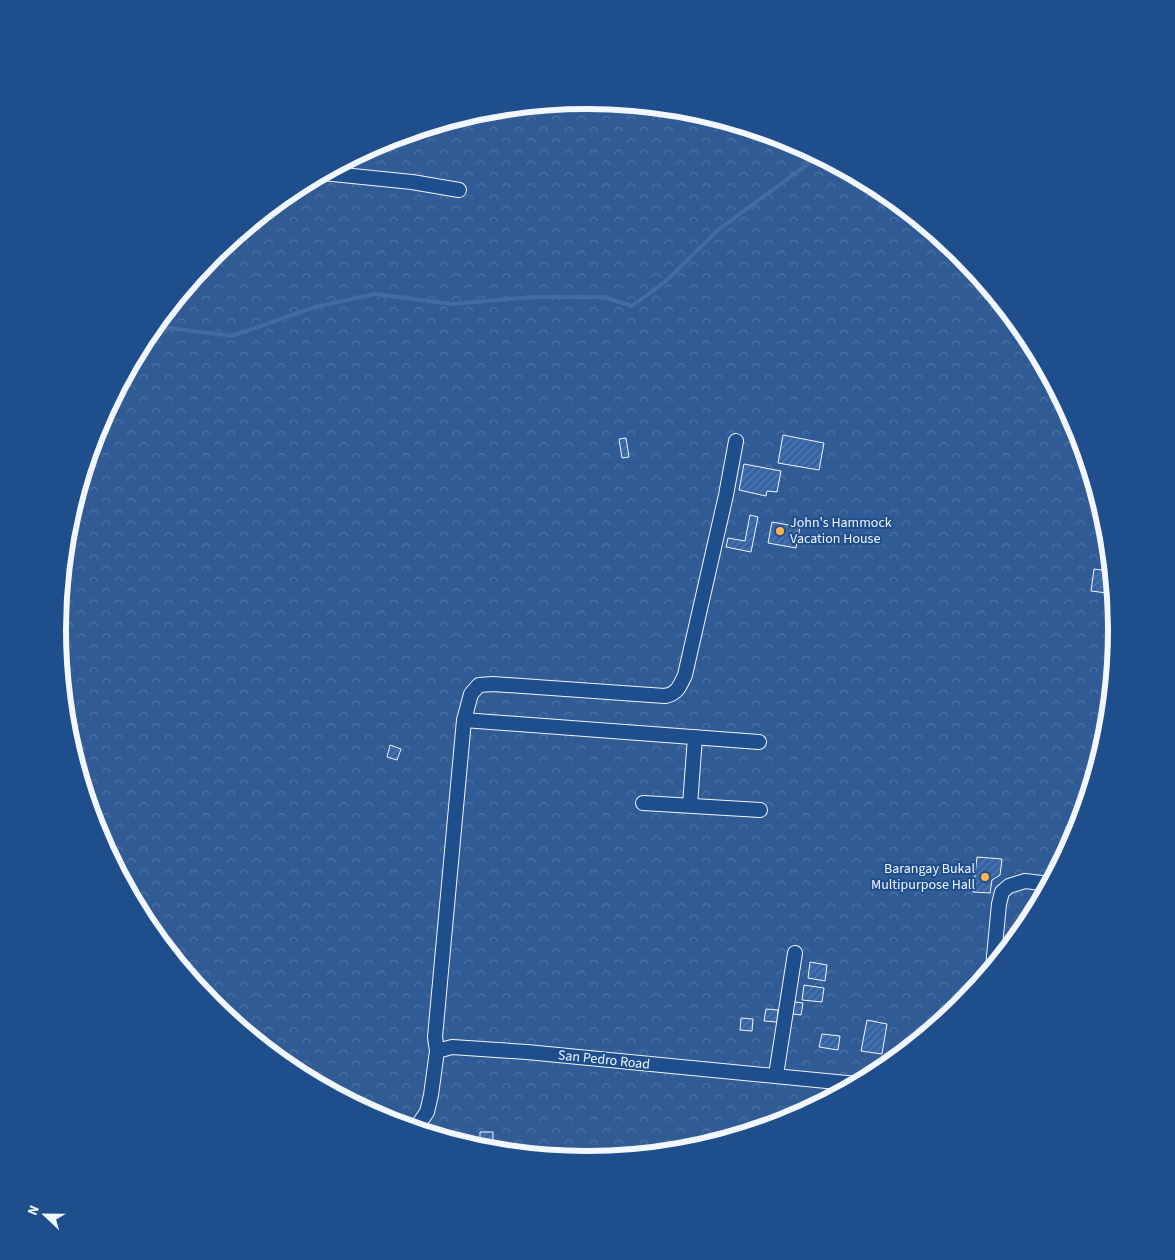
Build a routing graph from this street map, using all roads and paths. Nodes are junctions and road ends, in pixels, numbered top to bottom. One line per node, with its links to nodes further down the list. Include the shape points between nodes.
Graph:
1 (336, 174): 2 (street)
2 (459, 190)
3 (736, 441): 4 (street, via 687,666 679,688 672,695 664,696 479,685 471,694)
4 (464, 720): 5 (street); 13 (street, via 435,1037)
5 (695, 737): 6 (street); 8 (street)
6 (759, 742)
7 (643, 803): 8 (street)
8 (690, 805): 9 (street)
9 (760, 810)
10 (1043, 883): 12 (street, via 1024,882 1009,886 1002,892)
11 (795, 953): 14 (street)
12 (994, 955)
13 (437, 1051): 14 (street, San Pedro Road, via 452,1047 527,1052); 16 (street, via 427,1112)
14 (776, 1075): 15 (street, San Pedro Road)
15 (845, 1083)
16 (419, 1124)

